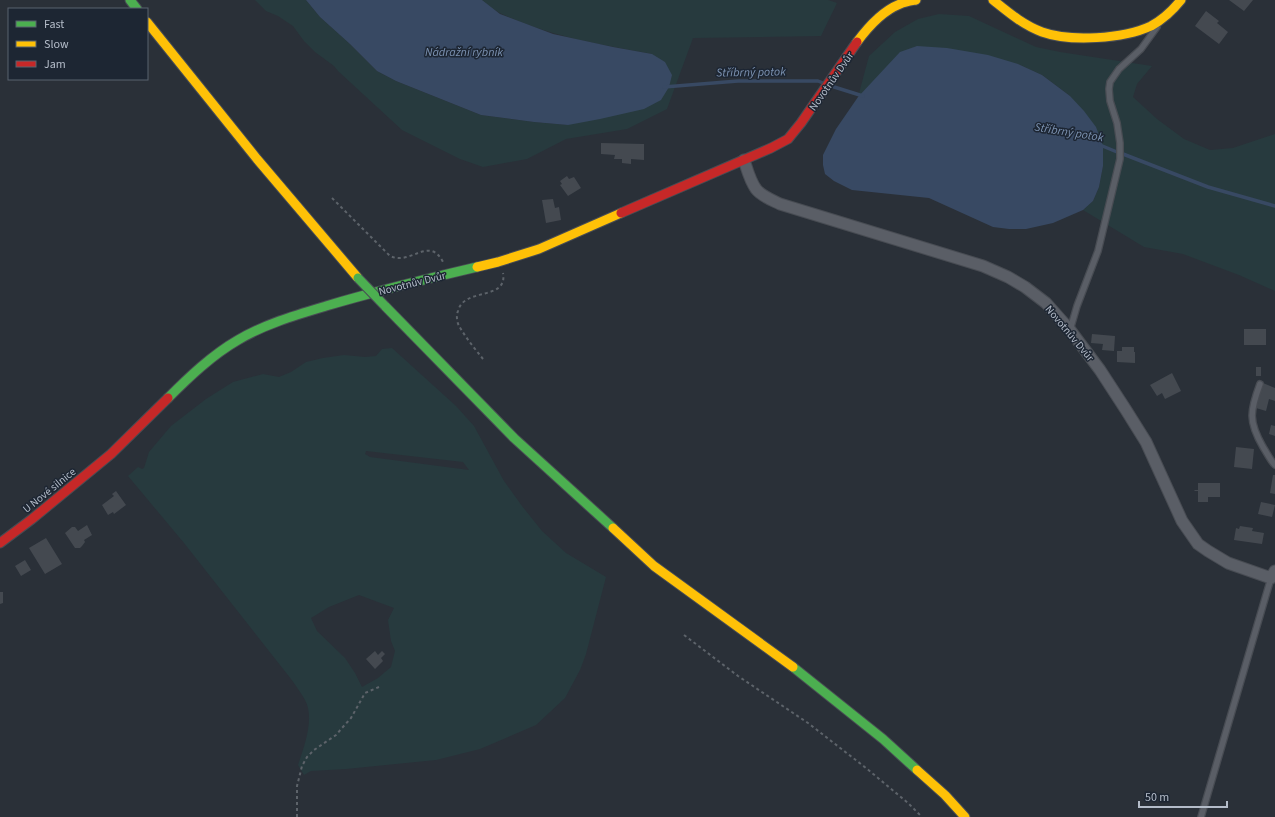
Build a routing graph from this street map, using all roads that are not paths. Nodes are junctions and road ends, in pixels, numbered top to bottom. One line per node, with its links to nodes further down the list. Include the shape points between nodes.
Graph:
1 (130, 0): 5 (street)
2 (916, 0): 8 (street, Novotnův Dvůr, via 900,4 867,28 788,138)
3 (993, 0): 6 (street, via 1024,24 1042,32 1073,39 1118,35 1150,26)
4 (1181, 0): 6 (street)
5 (136, 8)
6 (1162, 18): 9 (lane, via 1141,49 1119,69 1110,82 1108,89 1117,123 1120,159 1098,251)
7 (148, 23): 15 (street, bridge, via 257,159 358,278 514,438 654,566 788,663 883,739 945,795)
8 (744, 160): 9 (street, Novotnův Dvůr, via 756,190 766,197 780,204 983,266 1025,287 1046,303); 11 (street, Novotnův Dvůr, via 539,249 498,262 374,292 287,318 263,328 238,340 210,359)
9 (1070, 330): 14 (street, Novotnův Dvůr, via 1100,370 1146,442 1182,521 1198,544 1228,563)
10 (1260, 384): 12 (lane, via 1253,402 1252,424)
11 (111, 454): 13 (street, U Nové silnice)
12 (1275, 465)
13 (0, 543)
14 (1273, 575): 16 (lane)
15 (965, 817)
16 (1201, 817)

